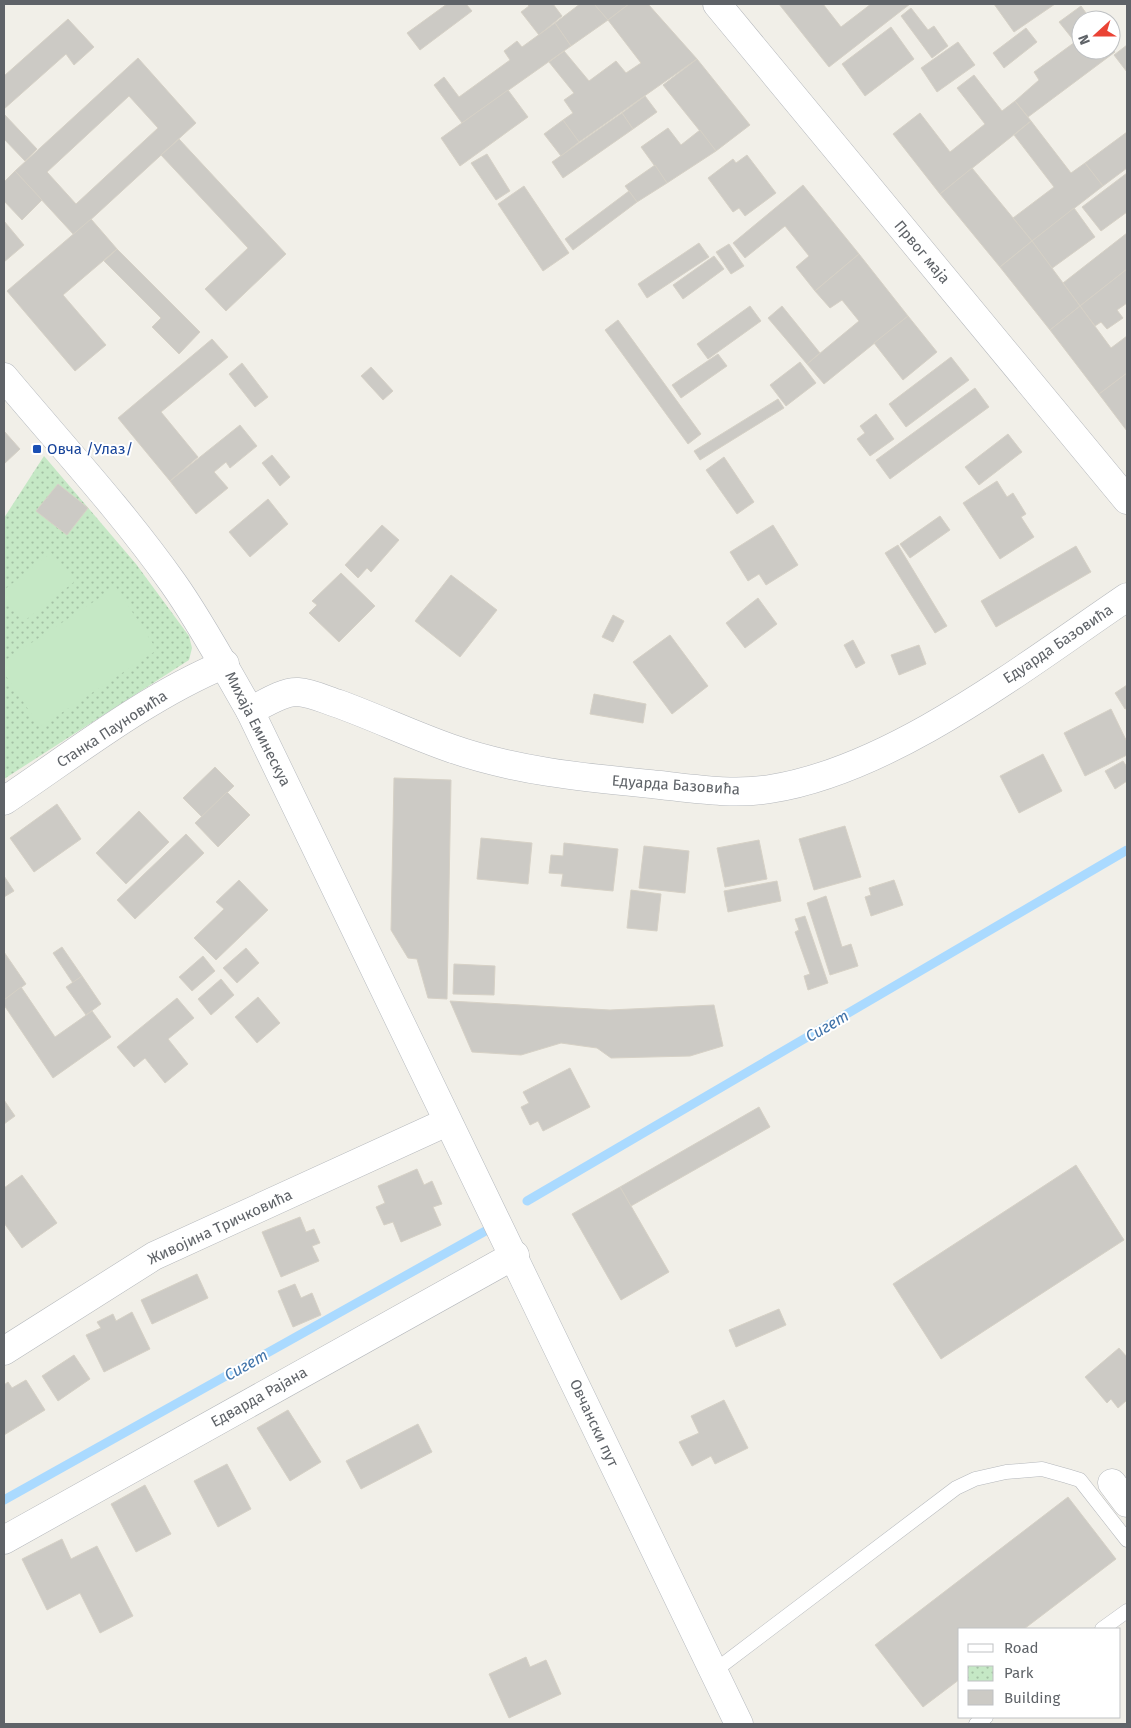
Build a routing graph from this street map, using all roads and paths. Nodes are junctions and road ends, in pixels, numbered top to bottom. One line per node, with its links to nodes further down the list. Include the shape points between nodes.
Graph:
1 (717, 4): 3 (street, Првог маја)
2 (4, 377): 5 (street, Михаја Еминескуа, via 173,583)
3 (1127, 500)
4 (1127, 597): 6 (street, Едуарда Базовића, via 1005,680 921,732 842,768 801,783 767,790 715,790 555,775 451,749 365,714 297,692)
5 (225, 664): 6 (street, Михаја Еминескуа); 7 (street, Станка Пауновића, via 165,693)
6 (250, 711): 8 (street, Михаја Еминескуа)
7 (4, 801)
8 (447, 1122): 9 (street, Овчански пут); 10 (street, Живојина Тричковића, via 154,1256)
9 (515, 1255): 11 (street, Едварда Рајана); 15 (street, Овчански пут)
10 (4, 1351)
11 (4, 1540)
12 (1127, 1540): 15 (lane, via 1080,1480 1042,1469 975,1479 945,1497)
13 (1127, 1611): 14 (lane)
14 (1103, 1628)
15 (714, 1672): 16 (street, Овчански пут)
16 (739, 1724)

